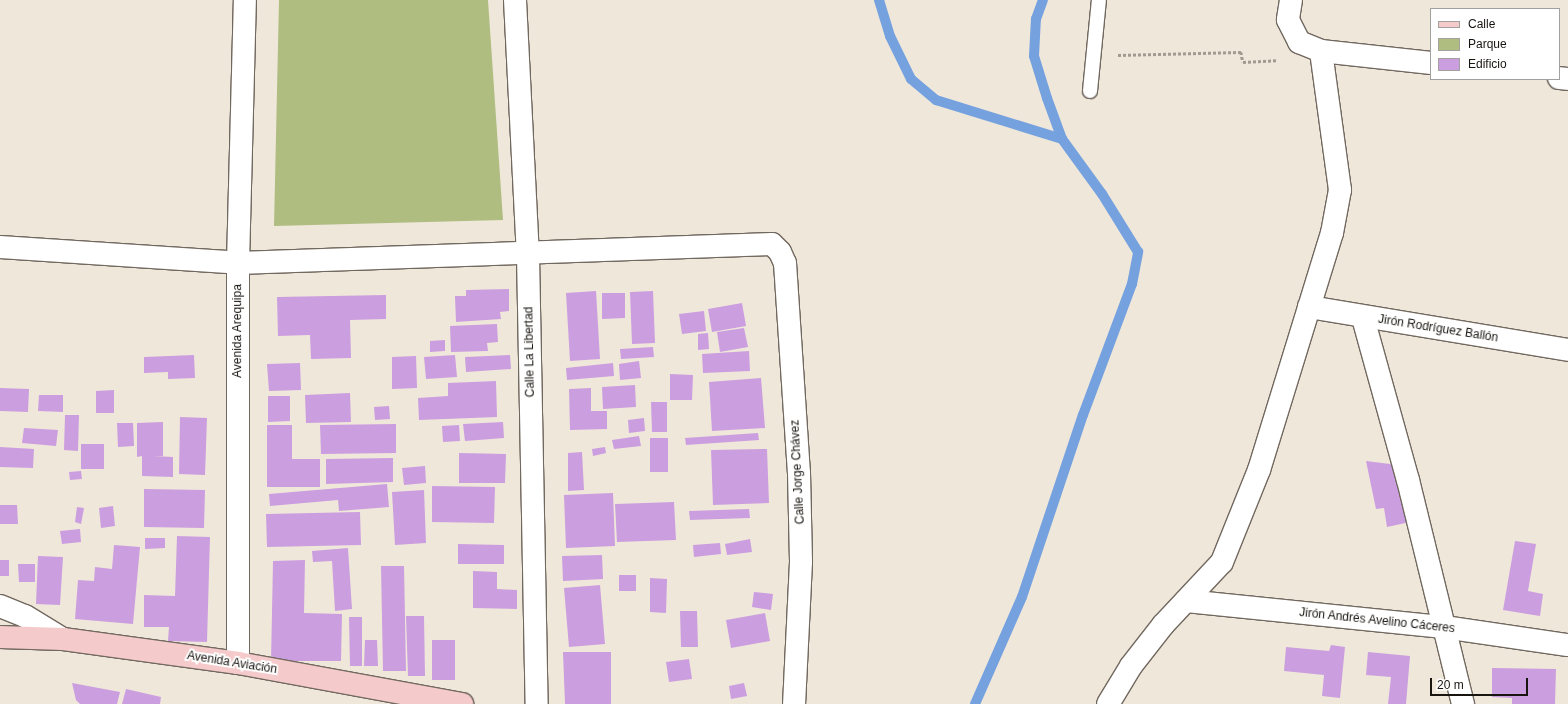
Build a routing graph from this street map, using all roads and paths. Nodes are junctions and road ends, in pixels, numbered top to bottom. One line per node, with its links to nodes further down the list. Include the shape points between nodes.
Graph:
1 (245, 0): 12 (street, Avenida Arequipa)
2 (515, 0): 11 (street, Calle La Libertad)
3 (1099, 0): 5 (lane)
4 (1291, 0): 6 (street, via 1288,20 1299,42)
5 (1097, 15): 7 (path, via 1119,55 1241,52 1243,62); 9 (lane)
6 (1320, 51): 8 (street); 13 (street, via 1340,190 1332,233)
7 (1282, 59)
8 (1430, 63)
9 (1090, 91)
10 (0, 247): 12 (street)
11 (528, 255): 12 (street); 24 (street, Calle La Libertad); 25 (street, Calle Jorge Chávez, via 772,244 780,252 785,263 799,473 801,562)
12 (238, 263): 22 (street, Avenida Arequipa)
13 (1309, 307): 14 (street, Jirón Rodríguez Ballón); 16 (street, via 1259,470 1222,562)
14 (1363, 318): 15 (street, Jirón Rodríguez Ballón); 18 (street, via 1408,480)
15 (1568, 350)
16 (1186, 601): 18 (street, Jirón Andrés Avelino Cáceres); 26 (street, via 1163,625 1131,666)
17 (0, 606): 20 (street, via 25,616)
18 (1444, 627): 21 (street, Jirón Andrés Avelino Cáceres); 27 (street)
19 (0, 637): 20 (street, Avenida Aviación)
20 (63, 640): 22 (street, Avenida Aviación)
21 (1568, 645)
22 (238, 663): 23 (street, Avenida Aviación)
23 (462, 704)
24 (537, 704)
25 (794, 704)
26 (1108, 704)
27 (1463, 704)

